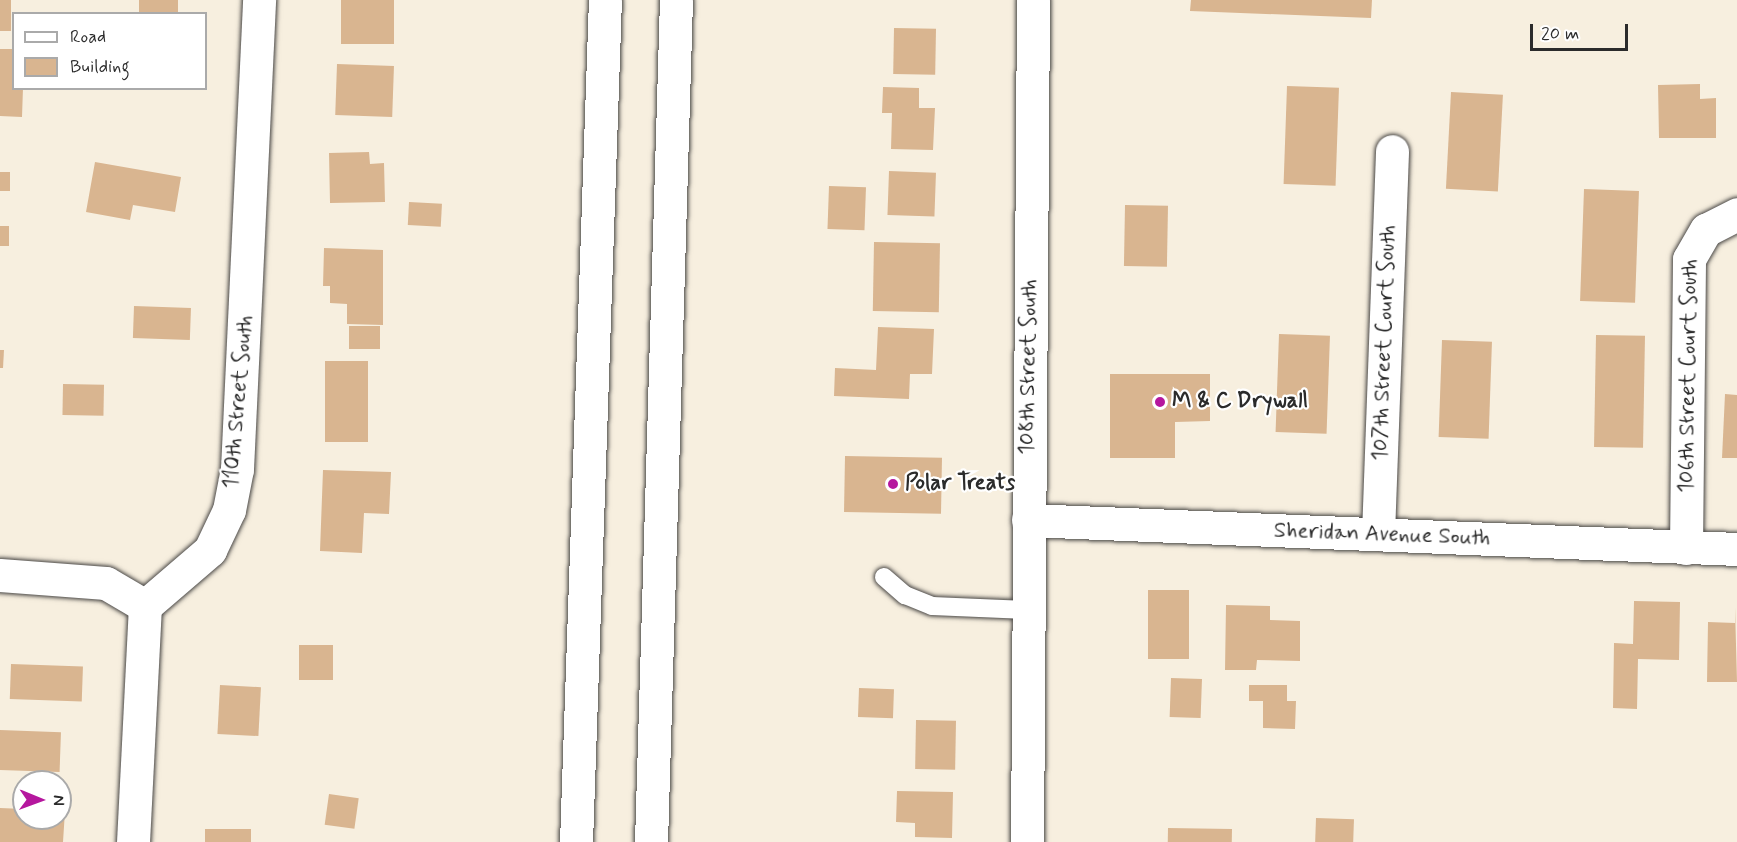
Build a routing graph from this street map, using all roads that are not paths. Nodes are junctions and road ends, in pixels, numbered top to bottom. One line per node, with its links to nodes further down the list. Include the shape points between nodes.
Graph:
1 (259, 0): 13 (main road, 110th Street South, via 237,469 229,510 210,550)
2 (606, 0): 16 (main road)
3 (676, 0): 17 (main road)
4 (1033, 0): 7 (main road, 108th Street South)
5 (1392, 151): 8 (main road, 107th Street Court South)
6 (1731, 217): 9 (main road, 106th Street Court South, via 1699,237 1688,267)
7 (1028, 520): 8 (main road, Sheridan Avenue South); 14 (main road, 108th Street South)
8 (1378, 534): 9 (main road, Sheridan Avenue South)
9 (1686, 548): 10 (main road, Sheridan Avenue South)
10 (1737, 549)
11 (0, 575): 13 (main road, via 106,583)
12 (884, 577): 14 (lane, via 905,595 933,606)
13 (145, 606): 15 (main road)
14 (1027, 610): 18 (main road, 108th Street South)
15 (133, 842)
16 (576, 842)
17 (651, 842)
18 (1027, 842)

